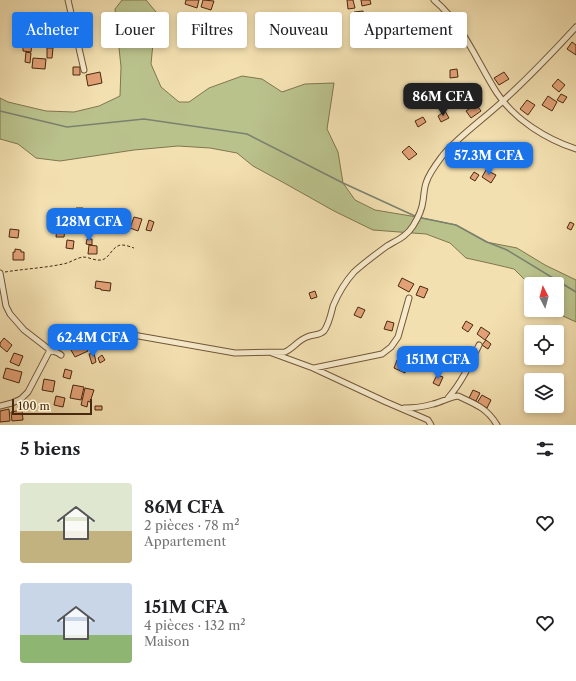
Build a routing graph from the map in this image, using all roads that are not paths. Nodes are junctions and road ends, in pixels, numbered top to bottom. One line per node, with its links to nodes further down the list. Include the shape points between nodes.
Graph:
1 (68, 0): 4 (street)
2 (434, 0): 5 (street, via 451,16)
3 (576, 27): 5 (street)
4 (84, 70)
5 (503, 101): 6 (street, via 516,116 538,131); 11 (street, via 444,155 426,182 420,216 412,228 355,271 342,287 325,329 318,335 301,340 290,350)
6 (576, 149)
7 (0, 273): 10 (street, via 10,314 24,330)
8 (409, 298): 13 (street, via 398,337 382,354)
9 (479, 345): 14 (street, via 462,380)
10 (50, 350): 11 (street, via 63,338 90,333 133,335 235,353); 12 (street); 15 (street, via 28,392 21,399)
11 (269, 352): 13 (street)
12 (61, 355)
13 (313, 368): 16 (street)
14 (448, 398): 16 (street, via 416,408); 18 (street, via 458,396 484,409)
15 (0, 406)
16 (401, 408): 17 (street, via 428,420)
17 (431, 425)
18 (497, 425)

